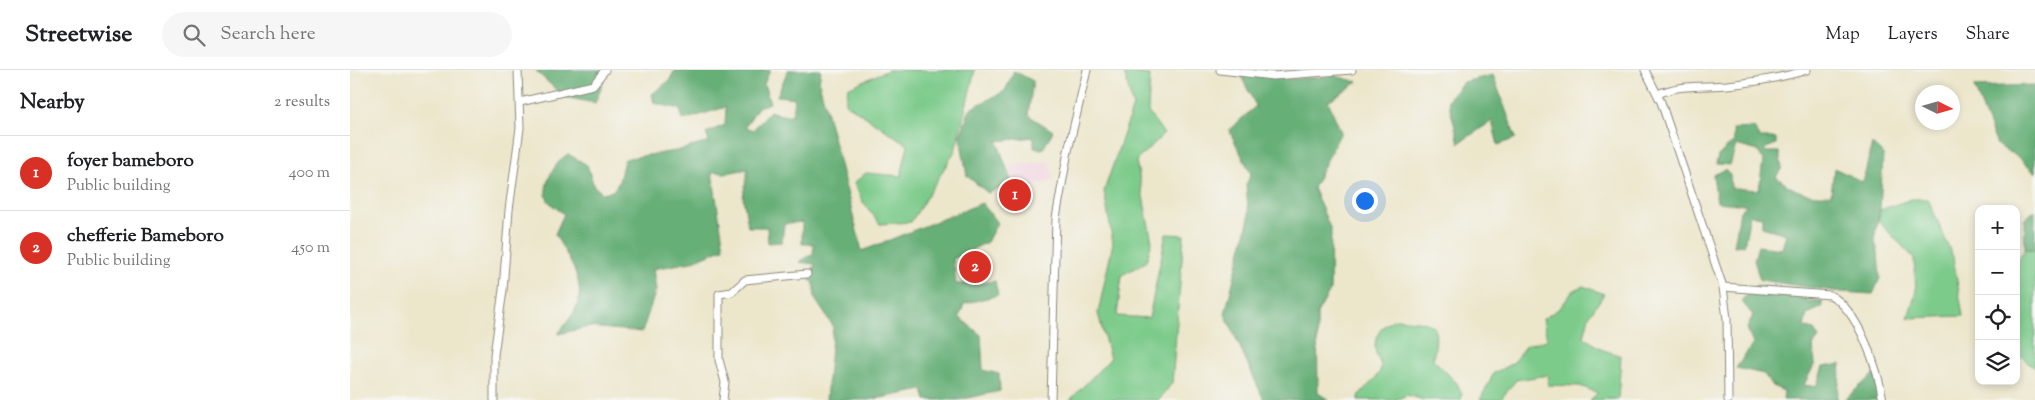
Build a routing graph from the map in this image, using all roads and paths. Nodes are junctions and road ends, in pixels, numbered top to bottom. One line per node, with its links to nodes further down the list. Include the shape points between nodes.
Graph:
1 (518, 70): 9 (street)
2 (605, 70): 9 (street, via 593,85)
3 (1087, 70): 14 (street, via 1055,224)
4 (1220, 70): 5 (street, via 1295,76)
5 (1352, 70)
6 (1645, 70): 8 (street)
7 (1805, 70): 8 (street, via 1792,76 1676,88)
8 (1658, 94): 11 (street)
9 (520, 102): 12 (street, via 519,139 494,355)
10 (807, 274): 13 (street, via 745,280 732,292 719,294 719,360 725,382)
11 (1723, 287): 15 (street); 16 (street, via 1830,295 1838,299 1848,311 1875,366)
12 (494, 400)
13 (724, 400)
14 (1051, 400)
15 (1728, 400)
16 (1883, 400)

